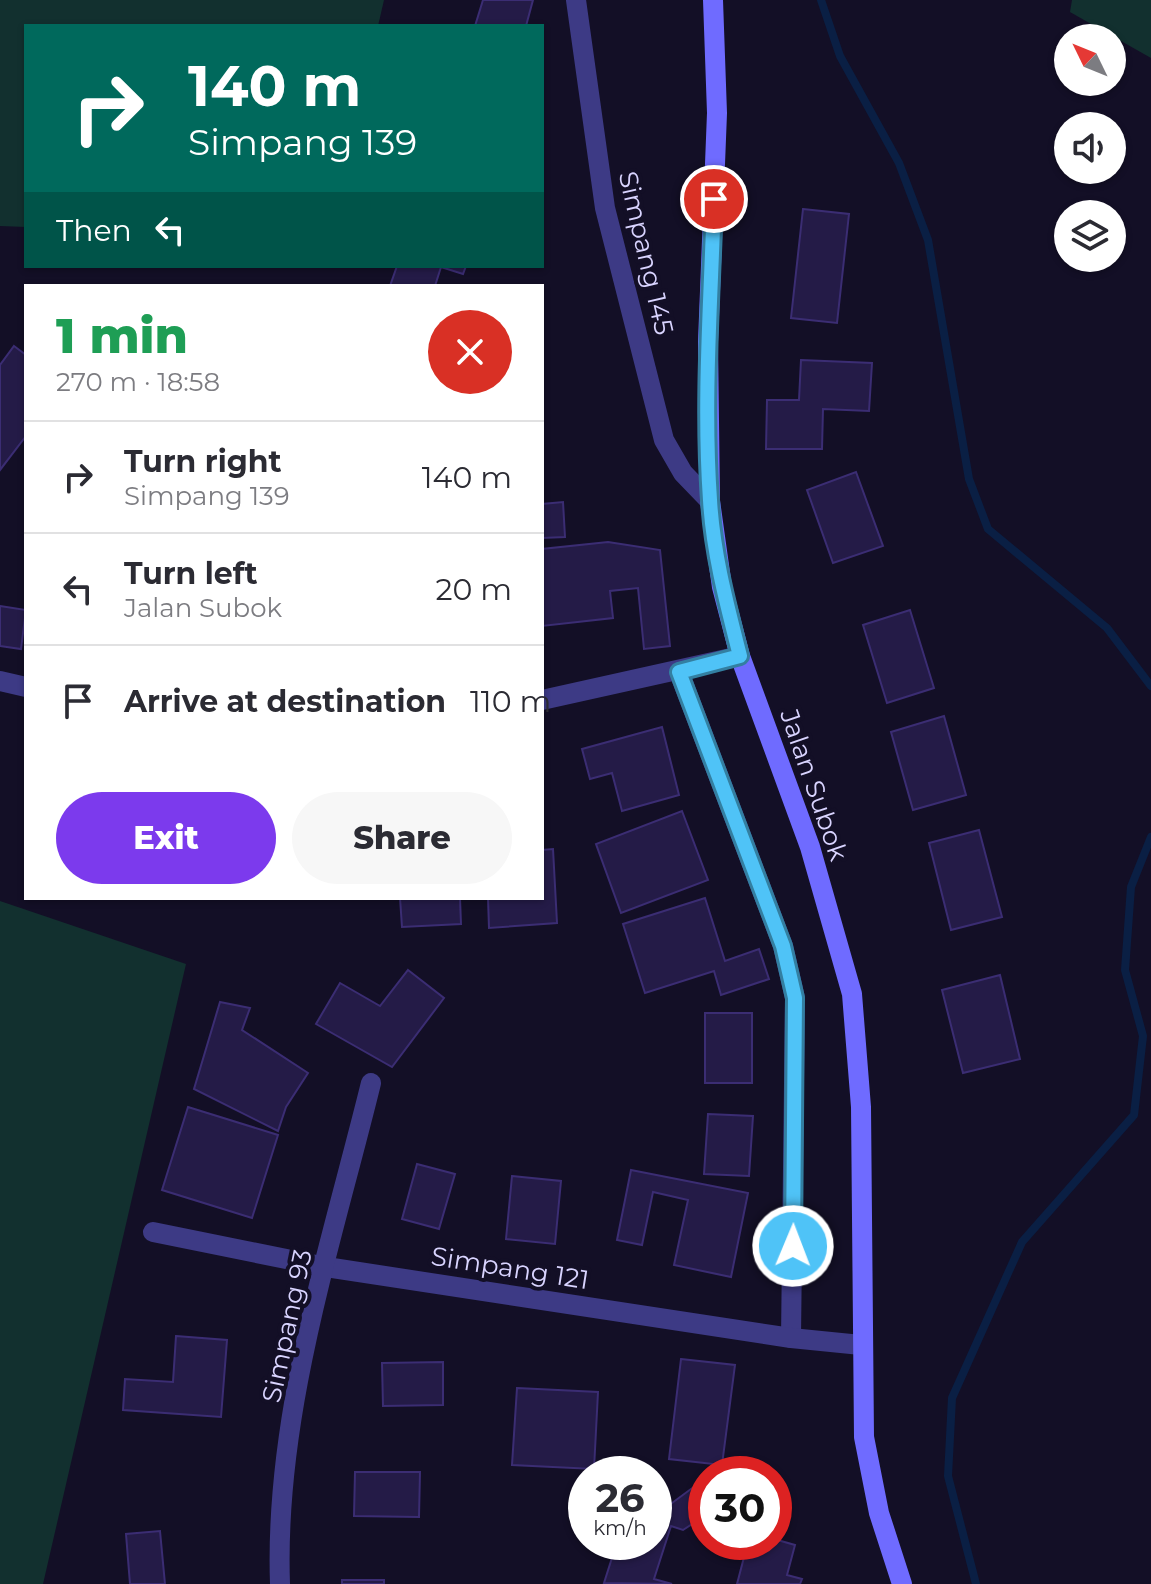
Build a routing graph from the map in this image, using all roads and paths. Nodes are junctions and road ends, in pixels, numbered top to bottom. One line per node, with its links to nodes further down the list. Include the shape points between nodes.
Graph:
1 (576, 0): 3 (street, Simpang 145, via 605,208 664,440 683,473)
2 (713, 0): 3 (main road, Jalan Subok, via 717,113 708,342)
3 (710, 501): 4 (main road, Jalan Subok, via 722,587)
4 (740, 656): 5 (street); 13 (main road, Jalan Subok, via 810,847 852,994 861,1107)
5 (679, 672): 8 (street); 12 (street, via 783,946 795,998)
6 (0, 681): 7 (street)
7 (24, 687)
8 (544, 700)
9 (371, 1083): 11 (street, Simpang 93)
10 (153, 1232): 11 (street, Simpang 121)
11 (326, 1267): 12 (street, Simpang 121); 14 (street, Simpang 93, via 283,1478)
12 (791, 1338): 13 (street, Simpang 121)
13 (861, 1345): 15 (main road, Jalan Subok, via 864,1437 879,1513)
14 (280, 1584)
15 (902, 1584)

